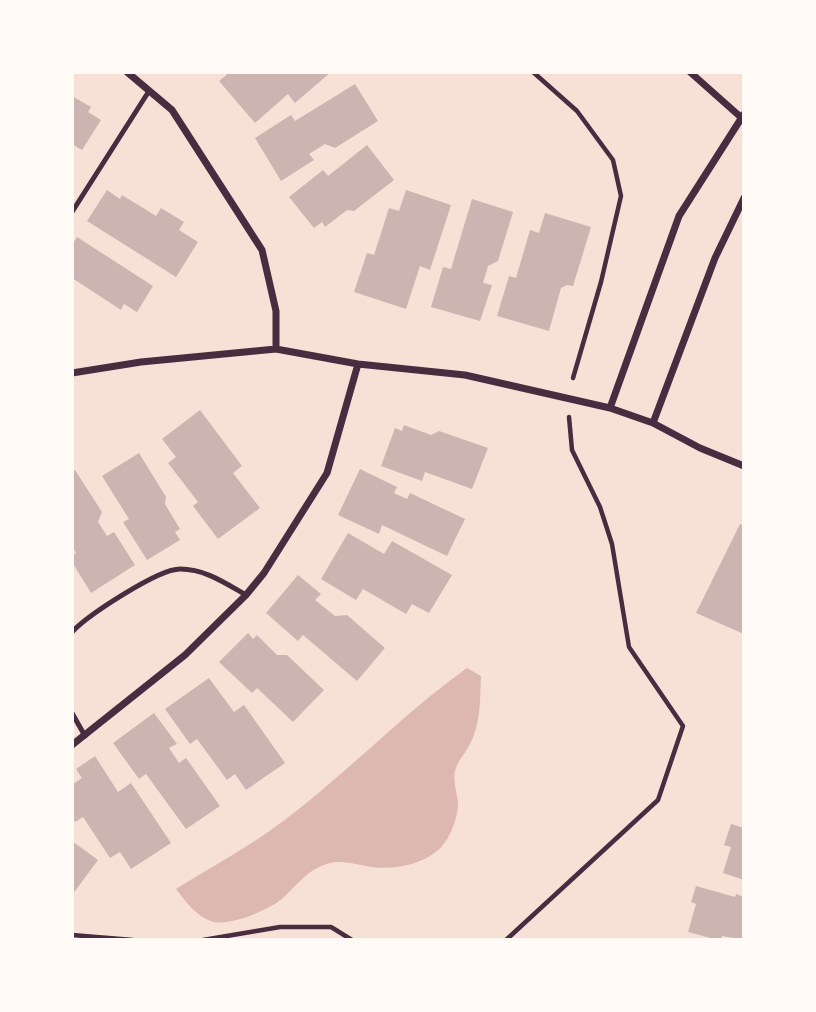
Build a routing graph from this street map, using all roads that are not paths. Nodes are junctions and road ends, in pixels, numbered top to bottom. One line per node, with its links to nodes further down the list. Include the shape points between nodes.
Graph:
1 (127, 72): 3 (street)
2 (690, 72): 4 (street)
3 (149, 91): 6 (lane); 7 (street, via 172,110 262,250 276,311)
4 (743, 118): 10 (street, via 679,216)
5 (744, 198): 11 (street, via 715,258)
6 (72, 212)
7 (276, 349): 8 (street); 9 (street)
8 (358, 364): 10 (street, via 465,375); 13 (street, via 327,473)
9 (72, 373)
10 (610, 408): 11 (street)
11 (653, 424): 12 (street)
12 (744, 466)
13 (246, 594): 14 (lane, via 207,573 178,568 132,589); 16 (street, via 185,655)
14 (72, 632)
15 (72, 713): 16 (lane)
16 (85, 736): 17 (street)
17 (72, 746)

